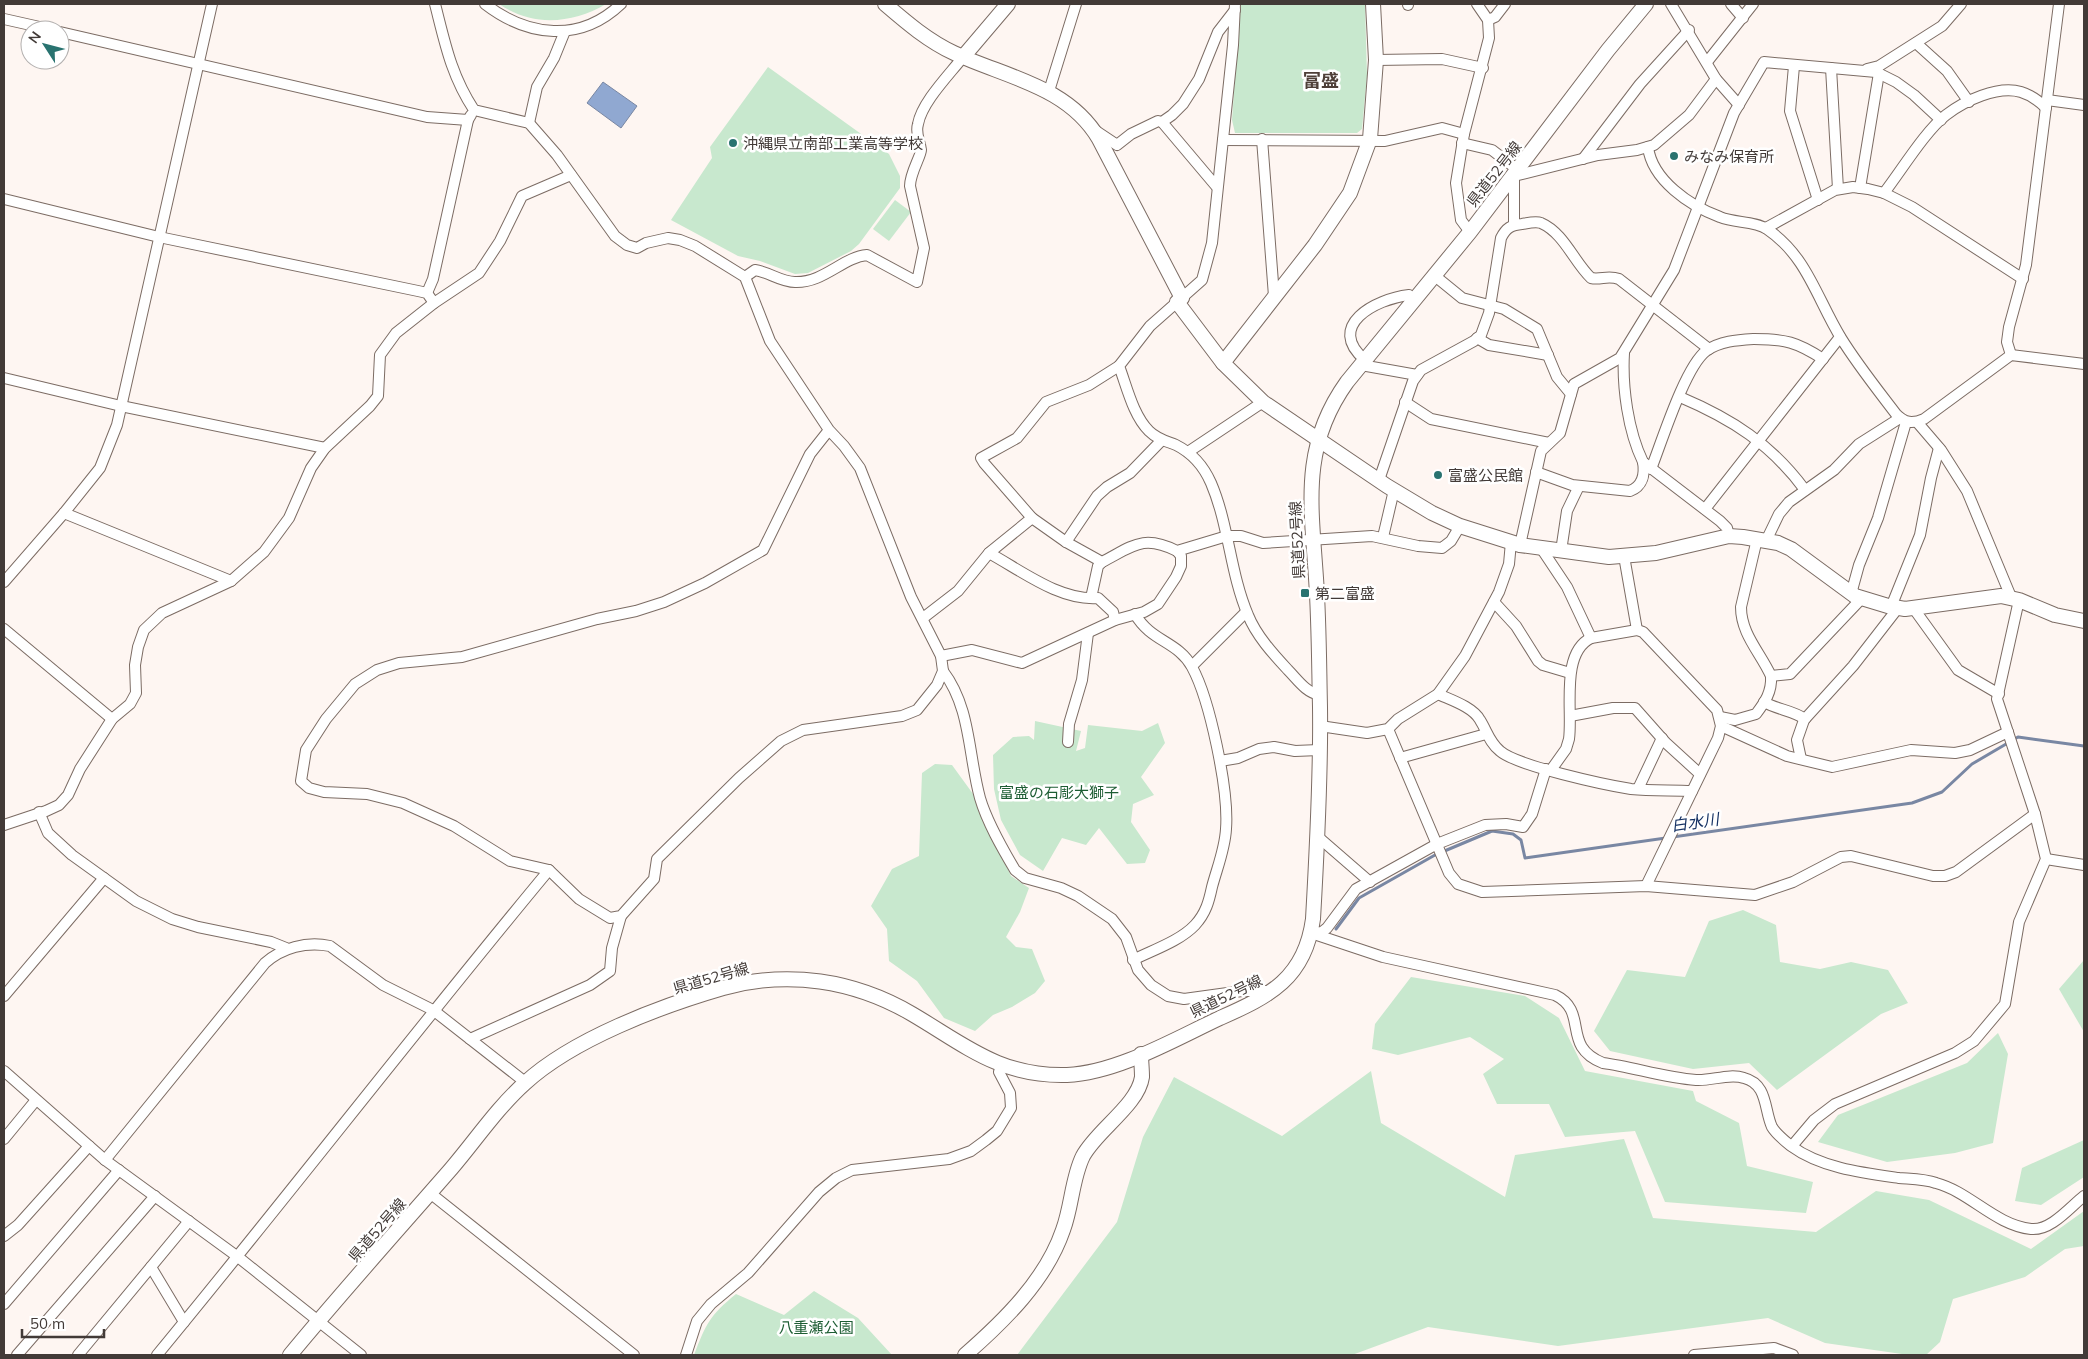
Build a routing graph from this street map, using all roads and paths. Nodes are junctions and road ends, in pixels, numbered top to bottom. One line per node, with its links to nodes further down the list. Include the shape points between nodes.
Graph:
1 (212, 4): 29 (street)
2 (435, 4): 41 (street, via 459,88)
3 (485, 4): 23 (street, via 523,27)
4 (622, 4): 23 (street, via 592,23)
5 (885, 4): 26 (main road, via 921,33)
6 (1008, 4): 26 (main road)
7 (1076, 4): 36 (street)
8 (1374, 4): 27 (main road)
9 (1477, 4): 20 (street)
10 (1505, 4): 20 (street, via 1495,17)
11 (1646, 4): 53 (main road, 県道52号線)
12 (1671, 4): 22 (street)
13 (1731, 4): 18 (street)
14 (1753, 4): 18 (street)
15 (1960, 4): 25 (street, via 1942,26)
16 (2059, 4): 38 (street)
17 (1235, 7): 44 (street, via 1218,32 1192,91); 50 (street)
18 (1743, 18): 28 (street)
19 (4, 19): 21 (street)
20 (1488, 20): 31 (street, via 1490,38)
21 (20, 23)
22 (1688, 30): 28 (street); 52 (street, via 1640,84)
23 (565, 31): 45 (street, via 537,87)
24 (70, 34): 29 (street)
25 (1916, 43): 33 (street, via 1874,69); 37 (street, via 1947,71)
26 (963, 57): 36 (main road); 67 (street, via 937,89 918,123 921,152 910,177 924,248 917,282 868,254 859,255 824,276 806,281 787,282 755,270)
27 (1376, 60): 31 (street, via 1442,59); 48 (main road)
28 (1707, 62): 35 (street)
29 (198, 63): 42 (street, via 427,117); 65 (street)
30 (1794, 66): 32 (street); 39 (street, via 1764,62); 60 (street, via 1790,111)
31 (1484, 68): 49 (street)
32 (1831, 68): 33 (street); 57 (street)
33 (1858, 70): 34 (street)
34 (1879, 73): 43 (street, via 1914,95); 56 (street)
35 (1716, 78): 39 (street); 51 (street, via 1678,127)
36 (1049, 91): 46 (main road, via 1074,109)
37 (1969, 102): 38 (street, via 2008,91 2020,92); 43 (street)
38 (2047, 104): 40 (street); 68 (street)
39 (1739, 105): 61 (street)
40 (2084, 105)
41 (474, 110): 42 (street); 45 (street)
42 (468, 120): 69 (street, via 433,279)
43 (1941, 120): 58 (street)
44 (1162, 122): 46 (street, via 1131,134 1117,145); 55 (street)
45 (530, 123): 54 (street)
46 (1092, 128): 71 (main road)
47 (1262, 139): 48 (street); 50 (street); 70 (street)
48 (1370, 139): 49 (street, via 1399,139 1442,128); 70 (main road, via 1350,193 1338,213)
49 (1463, 139): 53 (street, via 1492,150); 64 (street, via 1456,183 1461,220)
50 (1223, 140): 55 (street)
51 (1648, 146): 52 (street); 61 (street, via 1649,156 1663,180 1674,191)
52 (1583, 159): 53 (street)
53 (1516, 173): 62 (street); 64 (main road, 県道52号線)
54 (571, 175): 67 (street, via 615,236 627,245 637,248 668,238 680,240); 73 (street, via 522,196 500,241 479,273)
55 (1216, 186): 71 (street, via 1212,243 1202,280)
56 (1860, 188): 57 (street); 58 (street)
57 (1838, 189): 60 (street)
58 (1884, 193): 68 (street, via 1940,224)
59 (4, 200): 65 (street)
60 (1818, 200): 63 (street)
61 (1698, 205): 63 (street, via 1720,217); 74 (street, via 1674,270)
62 (1514, 224): 74 (street, via 1540,222 1559,237 1591,278 1598,280 1611,276 1619,279); 75 (street, via 1505,230 1501,238)
63 (1766, 228): 76 (street, via 1801,261)
64 (1470, 232): 66 (main road, 県道52号線)
65 (159, 237): 69 (street); 93 (street)
66 (1435, 276): 72 (main road, 県道52号線); 75 (street, via 1462,298)
67 (745, 277): 96 (street, via 770,341)
68 (2023, 279): 81 (street, via 2008,327 2007,342)
69 (427, 293): 73 (street)
70 (1274, 296): 84 (main road)
71 (1180, 300): 84 (main road); 86 (street, via 1150,326)
72 (1414, 300): 83 (main road, 県道52号線); 83 (street, via 1408,295 1397,296 1373,306 1357,318 1351,342)
73 (434, 303): 101 (street, via 396,333 380,355 378,396)
74 (1654, 304): 78 (street); 79 (street)
75 (1489, 306): 77 (street, via 1486,325); 80 (street, via 1504,310 1537,329)
76 (1840, 337): 82 (street); 94 (street)
77 (1477, 338): 80 (street, via 1497,347); 87 (street, via 1421,370)
78 (1709, 349): 82 (street, via 1726,342 1779,340 1799,344); 90 (street, via 1694,364)
79 (1624, 352): 89 (street, via 1613,363 1574,384); 104 (street, via 1630,418 1637,449)
80 (1548, 355): 89 (street, via 1557,377)
81 (2011, 355): 85 (street); 95 (street)
82 (1823, 359): 99 (street)
83 (1363, 362): 87 (street); 97 (main road, 県道52号線, via 1335,398)
84 (1223, 363): 91 (main road)
85 (2084, 364)
86 (1119, 366): 98 (street, via 1140,419); 112 (street, via 1089,385 1046,402 1017,438 981,458)
87 (1418, 376): 92 (street)
88 (4, 378): 93 (street)
89 (1571, 394): 100 (street, via 1560,433)
90 (1680, 397): 99 (street); 104 (street)
91 (1264, 402): 97 (main road); 103 (street)
92 (1405, 402): 100 (street, via 1431,419); 106 (street)
93 (121, 406): 101 (street); 111 (street, via 100,468)
94 (1903, 420): 95 (street); 109 (street, via 1858,444 1834,470); 129 (street, via 1878,518 1859,565)
95 (1917, 422): 102 (street)
96 (828, 430): 137 (street, via 860,468 911,597); 178 (street, via 810,454 763,550 705,583 636,611 462,657 399,663 377,670 355,684 306,750 301,781 309,788 367,794 403,803 454,826 510,861)
97 (1318, 438): 106 (main road); 117 (main road, 県道52号線, via 1312,478)
98 (1161, 440): 103 (street); 119 (street, via 1130,473 1098,496)
99 (1760, 440): 109 (street); 110 (street)
100 (1549, 443): 105 (street, via 1541,451)
101 (326, 448): 127 (street, via 311,468 289,518 264,552)
102 (1939, 448): 131 (street, via 1967,491); 133 (street, via 1920,535)
103 (1188, 452): 114 (street, via 1201,465 1211,483)
104 (1647, 465): 107 (street, via 1643,479 1630,491); 110 (street)
105 (1536, 472): 107 (street); 120 (street)
106 (1379, 480): 108 (main road)
107 (1579, 486): 123 (street, via 1567,511)
108 (1394, 490): 113 (main road); 116 (street)
109 (1805, 490): 118 (street, via 1789,502)
110 (1705, 510): 115 (street, via 1727,528)
111 (64, 513): 127 (street); 128 (street)
112 (1032, 518): 119 (street); 124 (street)
113 (1460, 526): 116 (street, via 1451,541 1442,548); 120 (main road)
114 (1227, 536): 117 (street, via 1241,536 1263,543); 122 (street); 135 (street)
115 (1729, 536): 118 (main road); 125 (main road, via 1683,548)
116 (1382, 538): 117 (street)
117 (1312, 539): 151 (main road, 県道52号線)
118 (1762, 540): 129 (main road, via 1791,549); 148 (street, via 1741,607 1741,618)
119 (1066, 542): 126 (street)
120 (1516, 544): 121 (main road); 132 (street)
121 (1541, 548): 123 (main road); 143 (street, via 1570,593)
122 (1177, 551): 126 (street, via 1155,542 1144,542); 136 (street, via 1181,556 1181,566 1167,593 1158,604)
123 (1560, 551): 125 (main road)
124 (989, 553): 130 (street, via 1064,593 1081,599); 137 (street, via 958,591)
125 (1624, 556): 141 (street)
126 (1102, 562): 130 (street, via 1098,566)
127 (231, 581): 154 (street, via 162,613 144,630 134,665 136,693 130,704)
128 (4, 582)
129 (1857, 596): 133 (main road); 148 (street, via 1790,674)
130 (1091, 598): 138 (street, via 1098,598 1107,605)
131 (2015, 599): 134 (main road, via 1987,597); 139 (main road, via 2055,615); 150 (street)
132 (1494, 602): 147 (street, via 1516,626 1538,661); 149 (street, via 1466,656)
133 (1895, 607): 134 (main road); 155 (street, via 1853,666)
134 (1914, 608): 150 (street, via 1958,670)
135 (1246, 612): 145 (street); 151 (street, via 1285,667 1312,694)
136 (1135, 614): 138 (street); 145 (street, via 1148,632 1182,653)
137 (923, 618): 144 (street)
138 (1115, 620): 142 (street)
139 (2084, 621)
140 (4, 629): 154 (street)
141 (1637, 630): 143 (street); 156 (street, via 1643,632 1710,702)
142 (1088, 633): 144 (street, via 1022,663 972,650); 162 (street, via 1082,680 1069,724)
143 (1591, 638): 147 (street, via 1574,657)
144 (941, 656): 146 (street)
145 (1192, 666): 166 (street)
146 (943, 670): 182 (street, via 937,685 917,710 902,716 803,730 781,742 739,778 658,858 654,879); 185 (street, via 953,684 964,712 980,798 1015,870 1025,878 1061,888 1100,910 1119,926)
147 (1570, 673): 153 (street)
148 (1771, 676): 152 (street, via 1769,696)
149 (1438, 694): 158 (street); 160 (street, via 1471,711 1480,719)
150 (1999, 694): 159 (street, via 1997,699)
151 (1320, 695): 157 (main road, 県道52号線)
152 (1764, 702): 155 (street); 156 (street, via 1756,714 1746,719)
153 (1570, 716): 161 (street, via 1630,707 1640,712); 167 (street, via 1566,749)
154 (112, 719): 171 (street, via 80,769 68,795 59,805)
155 (1805, 719): 165 (street, via 1797,740)
156 (1720, 722): 165 (street, via 1762,746); 168 (street)
157 (1320, 726): 158 (street, via 1367,733); 163 (main road, 県道52号線)
158 (1388, 729): 164 (street)
159 (2008, 732): 165 (street, via 1970,750 1955,753 1910,750 1832,767); 172 (street)
160 (1486, 734): 164 (street); 167 (street, via 1500,752)
161 (1662, 738): 168 (street); 169 (street)
162 (1068, 742)
163 (1319, 750): 166 (street, via 1295,751 1274,747); 174 (main road, 県道52号線)
164 (1400, 758): 175 (street)
165 (1801, 760)
166 (1220, 761): 185 (street, via 1226,828 1208,905 1187,932)
167 (1549, 770): 169 (street); 175 (street, via 1524,826 1485,826)
168 (1700, 774): 170 (street)
169 (1638, 789): 170 (street)
170 (1692, 791): 181 (street)
171 (39, 812): 173 (street); 179 (street, via 48,833)
172 (2035, 814): 176 (street); 181 (street, via 1956,872 1945,876 1851,856 1841,857 1793,882 1755,895)
173 (4, 825)
174 (1317, 836): 180 (street); 183 (main road, 県道52号線)
175 (1437, 844): 180 (street); 181 (street, via 1449,873 1458,884 1482,892)
176 (2046, 859): 177 (street); 197 (street, via 2019,922 2004,1004 1987,1027 1956,1053 1835,1104 1814,1120)
177 (2084, 865)
178 (549, 870): 182 (street, via 579,900 610,918); 188 (street)
179 (104, 878): 184 (street, via 136,901 172,919); 187 (street)
180 (1370, 882): 183 (street, via 1350,895 1327,928)
181 (1646, 886)
182 (620, 916): 189 (street, via 610,971 590,985)
183 (1311, 933): 186 (main road, 県道52号線, via 1299,964); 197 (street, via 1383,957 1555,995 1565,1000 1572,1011 1583,1051 1603,1063 1695,1080 1728,1076 1745,1078 1756,1084 1766,1099 1773,1130)
184 (286, 948): 188 (street, via 330,946 383,985); 198 (street, via 265,963)
185 (1133, 960): 186 (street, via 1147,981 1168,996 1184,999 1242,991)
186 (1274, 991): 190 (main road, 県道52号線)
187 (4, 996)
188 (433, 1010): 189 (street); 205 (street)
189 (470, 1039): 193 (street)
190 (1142, 1054): 191 (main road, 県道52号線, via 1107,1068 1075,1074 1036,1074); 217 (main road, via 1142,1078 1132,1099 1096,1136 1082,1159 1064,1229 1044,1269 999,1323)
191 (1000, 1065): 193 (main road, 県道52号線, via 941,1034 913,1014 870,994 834,983 786,979 755,981 719,990 630,1022 581,1046); 216 (street, via 999,1072 1010,1093 1011,1108 997,1130 971,1150 949,1159 852,1170 836,1178 819,1192 748,1273 711,1304 697,1321)
192 (4, 1072): 194 (street)
193 (525, 1082): 200 (main road, 県道52号線)
194 (36, 1100): 195 (street); 196 (street)
195 (4, 1139)
196 (89, 1146): 198 (street); 204 (street, via 18,1225)
197 (1792, 1146): 202 (street, via 1834,1166 1881,1176 1936,1182 1990,1213 2032,1229 2044,1228)
198 (105, 1160): 199 (street)
199 (119, 1170): 201 (street); 207 (street)
200 (430, 1193): 208 (main road, 県道52号線); 215 (street)
201 (155, 1196): 203 (street); 210 (street)
202 (2084, 1196)
203 (189, 1221): 205 (street); 206 (street)
204 (4, 1236)
205 (238, 1256): 208 (street); 209 (street)
206 (151, 1267): 209 (street); 211 (street)
207 (4, 1304)
208 (318, 1321): 213 (main road, 県道52号線); 214 (street)
209 (184, 1322): 212 (street)
210 (17, 1355)
211 (78, 1355)
212 (157, 1355)
213 (290, 1355)
214 (361, 1355)
215 (634, 1355)
216 (686, 1355)
217 (965, 1355)
218 (1694, 1355): 219 (street, via 1774,1348)
219 (1793, 1355)

